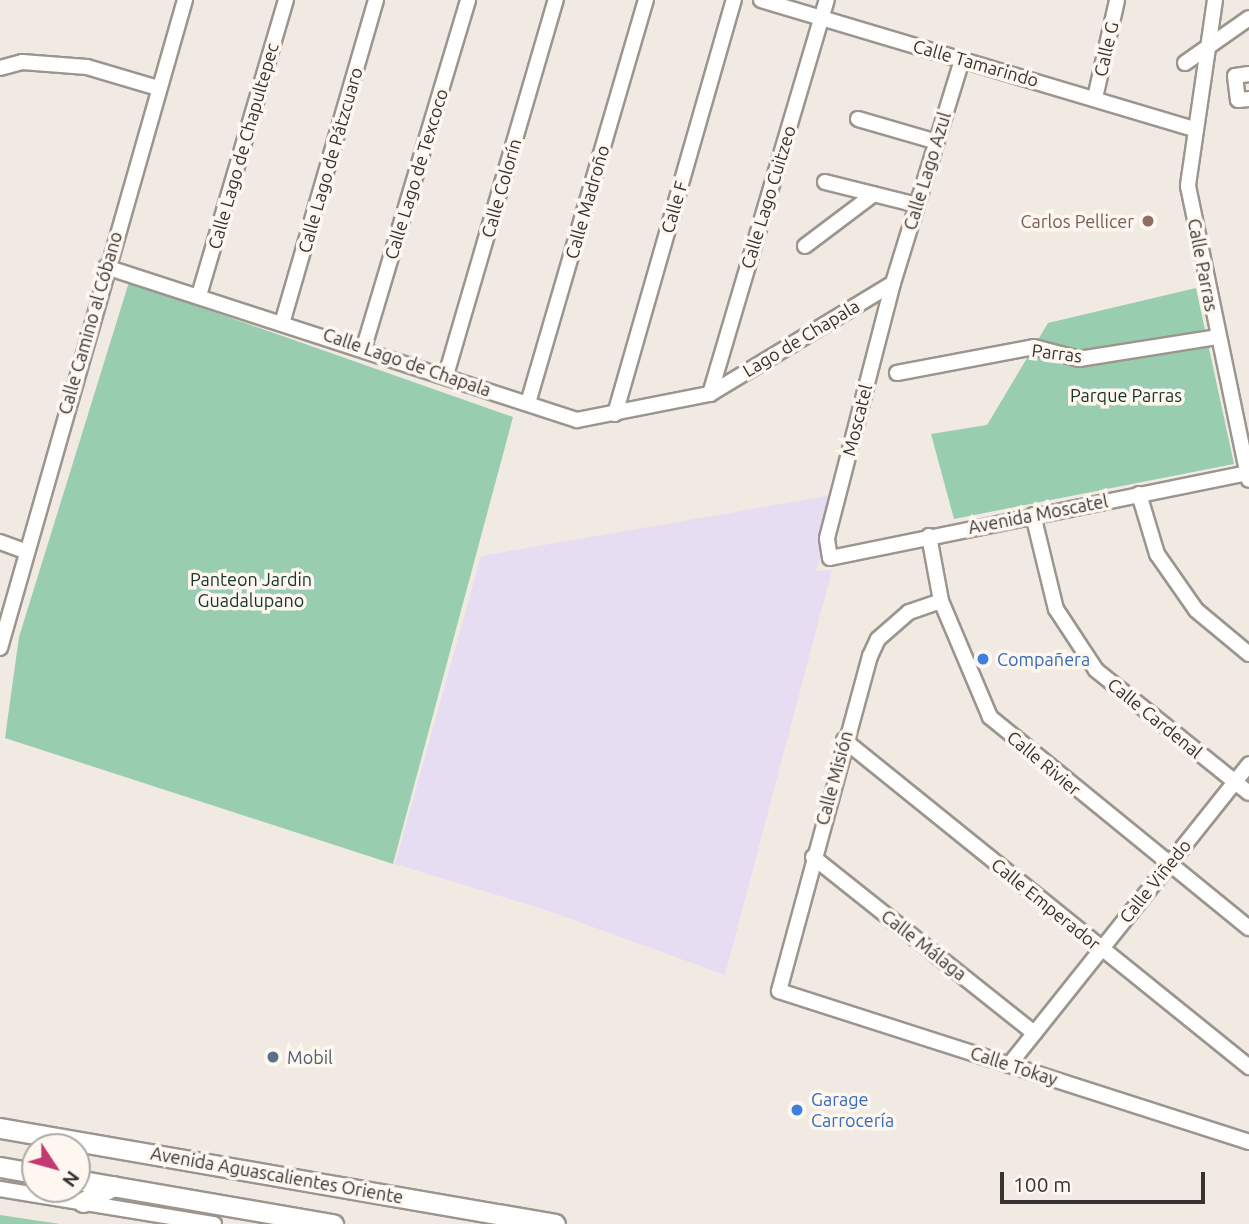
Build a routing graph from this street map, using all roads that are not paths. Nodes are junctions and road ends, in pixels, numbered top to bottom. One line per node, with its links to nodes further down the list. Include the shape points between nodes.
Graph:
1 (185, 0): 19 (street, Calle Camino al Cóbano)
2 (286, 0): 31 (street, Calle Lago de Chapultepec)
3 (376, 0): 32 (street, Calle Lago de Pátzcuaro)
4 (468, 0): 34 (street, Calle Lago de Texcoco)
5 (556, 0): 36 (street, Calle Colorín)
6 (646, 0): 38 (street, Calle Madroño)
7 (734, 0): 39 (street, Calle F)
8 (761, 0): 12 (street, Calle Tamarindo)
9 (827, 0): 12 (street, Calle Lago Cuitzeo)
10 (1117, 0): 20 (street, Calle G)
11 (1215, 0): 14 (street, Calle Parras)
12 (821, 18): 15 (street, Calle Tamarindo); 37 (street, Calle Lago Cuitzeo)
13 (1249, 18): 14 (street)
14 (1206, 48): 16 (street); 23 (street, Calle Parras)
15 (962, 60): 20 (street, Calle Tamarindo); 24 (street, Calle Lago Azul)
16 (1185, 63)
17 (0, 68): 19 (street, via 22,62 87,67)
18 (1249, 74): 21 (street, via 1235,76 1238,100)
19 (158, 88): 29 (street, Calle Camino al Cóbano)
20 (1095, 98): 23 (street, Calle Tamarindo)
21 (1249, 99)
22 (858, 119): 24 (street)
23 (1191, 128): 33 (street, Calle Parras, via 1188,186)
24 (937, 142): 27 (street, Calle Lago Azul)
25 (825, 182): 26 (street)
26 (874, 194): 27 (street); 28 (street)
27 (917, 205): 30 (street, Calle Lago Azul)
28 (806, 246)
29 (106, 267): 31 (street, Calle Lago de Chapala); 46 (street, Calle Camino al Cóbano)
30 (892, 283): 37 (street, Lago de Chapala); 47 (street, Moscatel, via 827,538)
31 (200, 292): 32 (street, Calle Lago de Chapala)
32 (283, 320): 34 (street, Calle Lago de Chapala)
33 (1218, 337): 35 (street, Parras, via 1079,359 1034,347); 40 (street, Calle Parras)
34 (364, 348): 36 (street, Calle Lago de Chapala)
35 (897, 373)
36 (446, 375): 38 (street, Calle Lago de Chapala)
37 (710, 394): 39 (street, Calle Lago de Chapala)
38 (528, 403): 39 (street, Calle Lago de Chapala, via 577,420)
39 (615, 414)
40 (1245, 448): 41 (street, Calle Parras)
41 (1248, 476): 42 (street, Avenida Moscatel)
42 (1139, 494): 43 (street, Avenida Moscatel); 52 (street, via 1157,554 1196,610)
43 (1033, 515): 44 (street, Avenida Moscatel); 55 (street, Calle Cardenal, via 1056,609 1096,670)
44 (929, 536): 47 (street, Avenida Moscatel); 49 (street, Calle Rivier)
45 (0, 542): 46 (street)
46 (25, 551): 50 (street, Calle Camino al Cóbano)
47 (830, 558)
48 (0, 597): 50 (street)
49 (941, 601): 53 (street, Calle Misión, via 909,612 878,639); 58 (street, Calle Rivier, via 990,717)
50 (8, 611): 51 (street, Calle Camino al Cóbano)
51 (0, 648)
52 (1249, 653)
53 (844, 740): 57 (street, Calle Misión); 60 (street, Calle Emperador)
54 (1249, 764): 55 (street, Calle Viñedo)
55 (1234, 782): 56 (street, Calle Cardenal); 58 (street, Calle Viñedo)
56 (1249, 793)
57 (813, 858): 61 (street, Calle Misión); 62 (street, Calle Málaga)
58 (1169, 864): 59 (street, Calle Rivier); 60 (street, Calle Viñedo)
59 (1249, 928)
60 (1102, 948): 62 (street, Calle Viñedo); 64 (street, Calle Emperador)
61 (779, 991): 63 (street, Calle Tokay)
62 (1034, 1033): 63 (street, Calle Viñedo)
63 (1009, 1065): 66 (street, Calle Tokay)
64 (1249, 1068)
65 (0, 1128): 77 (main road, Avenida Aguascalientes Oriente)
66 (1249, 1142)
67 (0, 1167): 68 (main road)
68 (21, 1171)
69 (91, 1182): 70 (main road)
70 (113, 1186): 73 (main road); 76 (main road)
71 (0, 1189): 72 (street)
72 (21, 1192)
73 (91, 1198)
74 (89, 1203): 75 (street)
75 (214, 1224)
76 (333, 1224)
77 (555, 1224)

